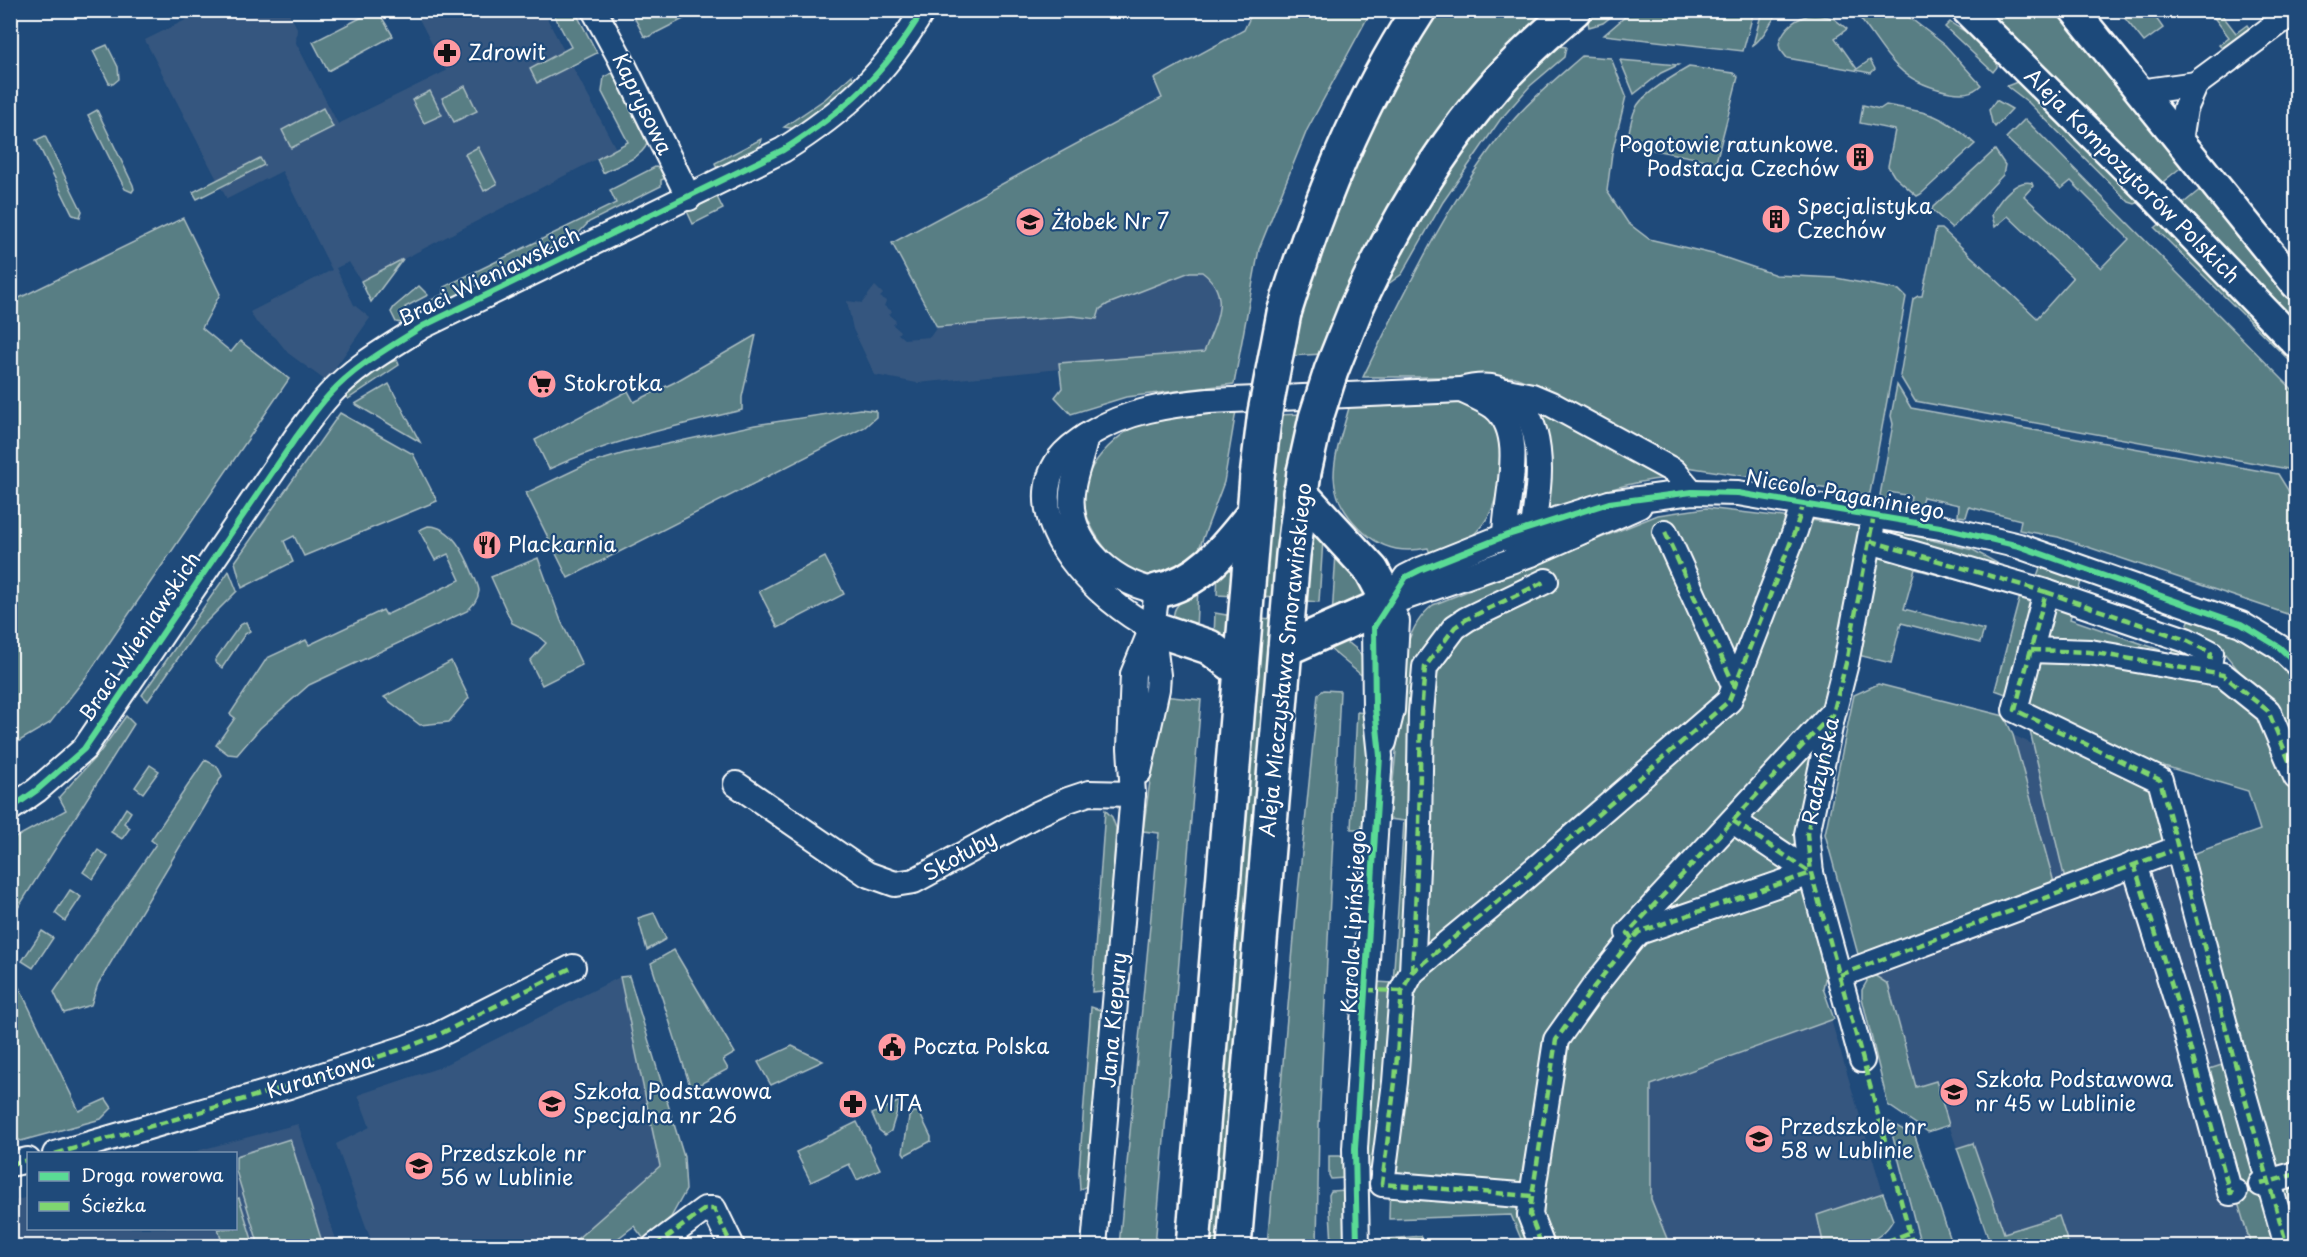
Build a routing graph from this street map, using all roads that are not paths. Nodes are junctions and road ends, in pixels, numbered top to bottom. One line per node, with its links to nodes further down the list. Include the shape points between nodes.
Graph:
1 (594, 10): 11 (street, Kaprysowa)
2 (923, 10): 11 (street, Braci Wieniawskich, via 892,57 830,119 783,150)
3 (1419, 10): 21 (main road, Aleja Mieczysława Smorawińskiego, bridge, via 1374,89 1328,185 1284,313 1264,412)
4 (1574, 10): 17 (main road, Aleja Mieczysława Smorawińskiego, bridge, via 1497,82 1465,121 1404,213 1357,306 1331,371)
5 (1966, 10): 13 (street, Aleja Kompozytorów Polskich)
6 (2074, 10): 9 (street, Aleja Kompozytorów Polskich)
7 (2296, 10): 8 (street)
8 (2196, 84): 9 (street); 10 (street, via 2185,109)
9 (2139, 92): 10 (street, Aleja Kompozytorów Polskich)
10 (2180, 141): 12 (street, Aleja Kompozytorów Polskich)
11 (689, 198): 40 (street, Braci Wieniawskich, via 423,326 394,342 347,378 322,402 297,436 84,749)
12 (2296, 285)
13 (2296, 343)
14 (1461, 390): 15 (street, via 1491,385); 16 (street, via 1167,405 1119,418); 25 (street, via 1496,408 1511,437 1513,462)
15 (1508, 391): 18 (street, via 1551,404 1644,454 1674,471); 23 (street, via 1528,416 1535,435 1539,470)
16 (1086, 436): 29 (street, via 1073,486 1072,509 1084,544 1110,571 1141,588); 32 (street, via 1059,460 1052,474 1047,490 1050,519 1064,549 1090,582 1120,609)
17 (1302, 482): 31 (main road, via 1372,571); 33 (main road, Aleja Mieczysława Smorawińskiego)
18 (1692, 492): 19 (street, Niccolo Paganiniego); 20 (street, Niccolo Paganiniego, via 1738,493)
19 (1660, 495): 23 (street, Niccolo Paganiniego, via 1609,503); 27 (street, Niccolo Paganiniego)
20 (1804, 503): 22 (street, Niccolo Paganiniego); 38 (street)
21 (1254, 513): 29 (main road, via 1213,562 1186,582); 37 (main road, Aleja Mieczysława Smorawińskiego)
22 (1874, 515): 26 (street, Radzyńska); 36 (street, Niccolo Paganiniego, via 1940,527 2047,555 2241,624 2279,647)
23 (1531, 528): 25 (street, Niccolo Paganiniego); 27 (street)
24 (1665, 532): 38 (street)
25 (1505, 536): 27 (street); 31 (street, Niccolo Paganiniego, via 1407,577)
26 (1870, 541): 30 (street); 39 (street, Radzyńska)
27 (1531, 554): 31 (street, Niccolo Paganiniego)
28 (1546, 581): 53 (street, via 1455,627 1425,667 1419,827)
29 (1157, 591): 32 (street, Jana Kiepury)
30 (2046, 592): 34 (street); 35 (street, via 2186,640 2211,653)
31 (1389, 603): 33 (main road); 54 (street, Karola Lipińskiego, via 1374,627 1380,756)
32 (1152, 628): 37 (main road, via 1209,647); 44 (street, Jana Kiepury, via 1133,674 1130,748)
33 (1285, 648): 67 (main road, Aleja Mieczysława Smorawińskiego)
34 (2031, 650): 41 (street, via 2090,652 2223,675 2268,711); 60 (street, via 2016,710 2160,780)
35 (2210, 660)
36 (2296, 663)
37 (1241, 671): 66 (main road, Aleja Mieczysława Smorawińskiego)
38 (1735, 687): 53 (street, via 1729,702)
39 (1833, 712): 46 (street); 49 (street, Radzyńska, via 1808,834)
40 (56, 773): 43 (street, Braci Wieniawskich); 45 (street, Braci Wieniawskich)
41 (2296, 777)
42 (736, 784): 44 (street, Skołuby, via 867,874 895,884 914,881 1068,800 1089,793)
43 (10, 793)
44 (1134, 794): 65 (street, Jana Kiepury)
45 (10, 809)
46 (1733, 821): 49 (street); 50 (street, via 1628,933)
47 (2171, 851): 48 (street)
48 (2134, 864): 52 (street); 61 (street, via 2179,1007 2230,1193)
49 (1811, 873): 50 (street); 52 (street, Radzyńska)
50 (1636, 936): 62 (street, via 1586,996 1556,1040)
51 (573, 967): 56 (street, Kurantowa, via 405,1048)
52 (1840, 975): 55 (street, Radzyńska)
53 (1407, 981): 54 (street); 62 (street, via 1382,1184)
54 (1366, 990): 68 (street, Karola Lipińskiego, via 1355,1149)
55 (1862, 1060)
56 (62, 1152)
57 (27, 1160): 58 (street)
58 (10, 1164)
59 (2296, 1174): 60 (street)
60 (2266, 1183): 70 (street)
61 (2235, 1192)
62 (1532, 1196): 69 (street, via 1530,1215)
63 (656, 1246): 64 (street, via 705,1209 714,1209)
64 (732, 1246)
65 (1094, 1246)
66 (1193, 1246)
67 (1234, 1246)
68 (1357, 1246)
69 (1542, 1246)
70 (2287, 1246)

